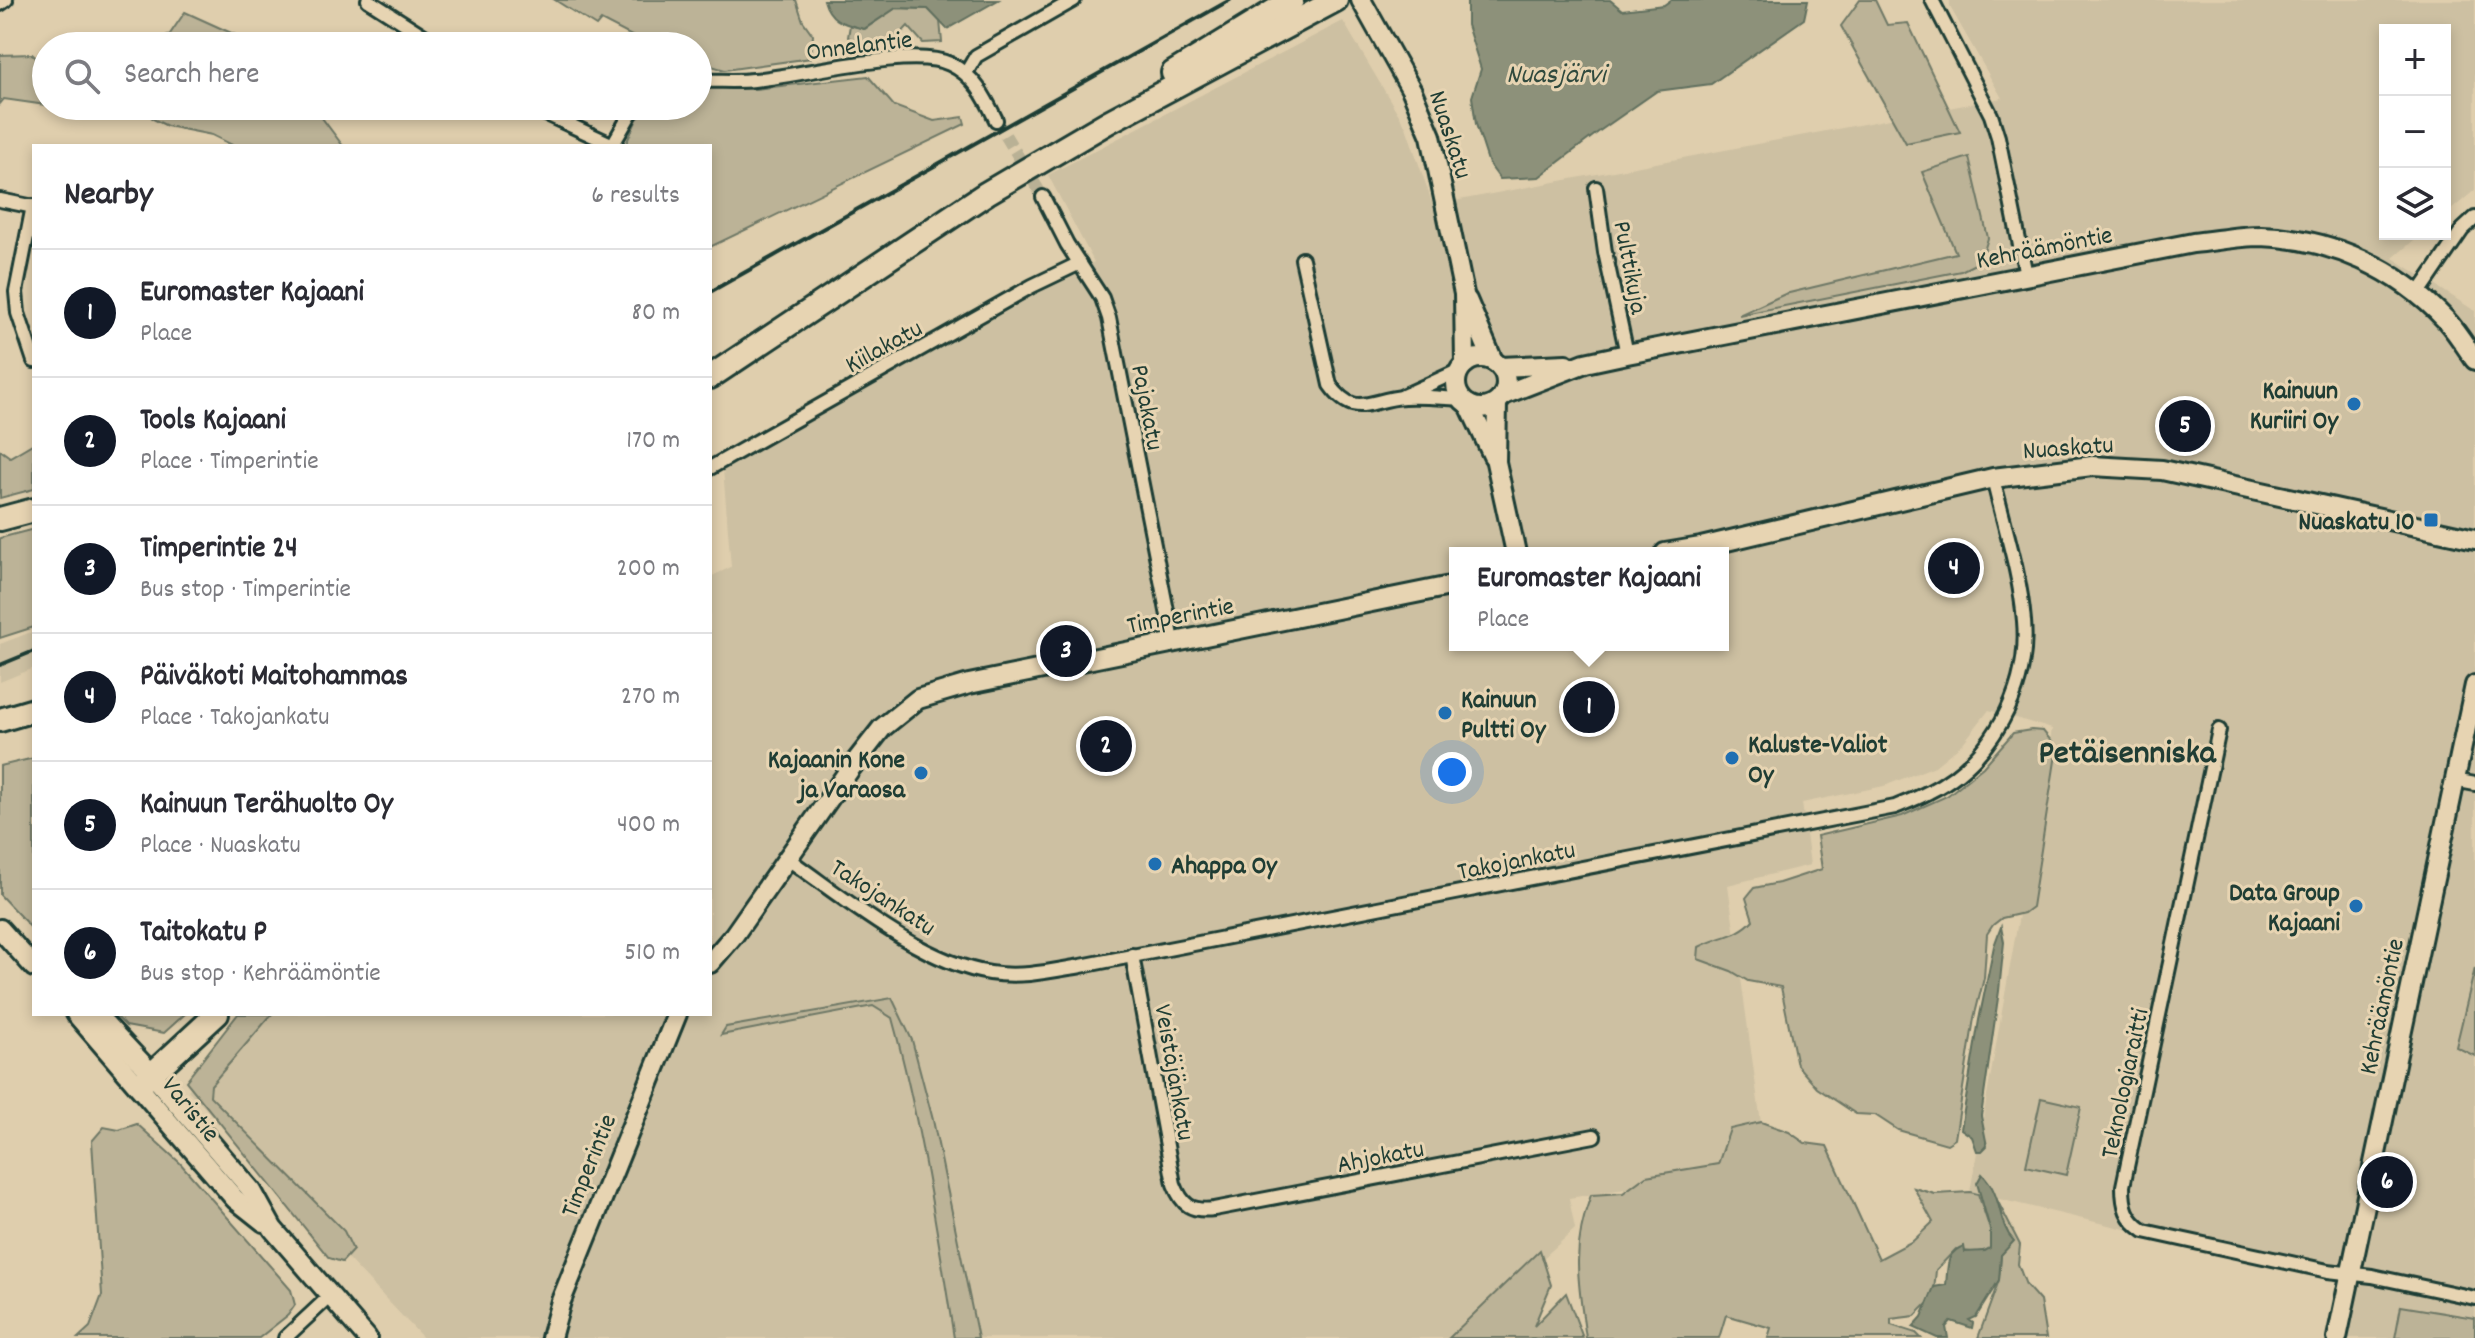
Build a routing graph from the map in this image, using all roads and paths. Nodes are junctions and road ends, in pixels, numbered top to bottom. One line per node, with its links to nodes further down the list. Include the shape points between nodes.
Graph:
1 (6, 0): 8 (street)
2 (368, 0): 9 (street)
3 (1074, 0): 10 (street, via 976,56)
4 (1292, 0): 15 (highway, via 1176,71)
5 (1336, 0): 15 (highway)
6 (1361, 0): 28 (street, Nuaskatu, via 1431,136)
7 (1932, 0): 26 (street, via 1991,115)
8 (0, 4)
9 (418, 32)
10 (966, 73): 11 (street, Onnelantie, via 948,62 900,58 752,80); 14 (street)
11 (712, 81)
12 (558, 120): 16 (street)
13 (627, 120): 17 (street)
14 (996, 120)
15 (1108, 122): 35 (highway, via 987,193)
16 (608, 144)
17 (613, 144)
18 (1596, 188): 29 (street, Pulttikuja)
19 (1043, 197): 25 (street, Pajakatu)
20 (0, 200): 21 (street)
21 (32, 206)
22 (32, 216): 30 (street, via 16,292)
23 (2475, 218): 27 (street)
24 (1302, 259): 36 (street, via 1330,385 1341,400 1357,406)
25 (1080, 263): 40 (street, Kiilakatu); 48 (street, Pajakatu, via 1109,318)
26 (2026, 275): 27 (street, Kehräämöntie, via 2257,236 2311,242 2357,257); 29 (street, Kehräämöntie)
27 (2419, 293): 31 (street, Kehräämöntie)
28 (1464, 294): 33 (street, Nuaskatu); 34 (street, Nuaskatu)
29 (1627, 354): 32 (street, Kehräämöntie)
30 (32, 355)
31 (2475, 360)
32 (1585, 363): 33 (street, Kehräämöntie); 37 (street, Kehräämöntie)
33 (1496, 364): 34 (street, via 1478,358); 37 (street, via 1506,381)
34 (1462, 367): 36 (street); 38 (street, via 1455,386)
35 (712, 376)
36 (1400, 397): 38 (street)
37 (1500, 399): 38 (street, via 1483,408); 39 (street)
38 (1465, 402): 39 (street)
39 (1496, 462): 45 (street)
40 (712, 467)
41 (1993, 478): 44 (street, Nuaskatu, via 2092,466 2162,470); 46 (street, Nuaskatu); 59 (street, Takojankatu, via 2022,601 2023,671 2005,715 1983,749 1932,791 1895,807 1798,827)
42 (32, 511): 43 (highway)
43 (0, 519)
44 (2475, 539)
45 (1515, 547)
46 (1701, 547)
47 (1449, 586): 48 (street, Timperintie)
48 (1173, 641): 55 (street, Timperintie, via 947,688 918,699 882,728)
49 (2475, 685): 53 (street, Kehräämöntie)
50 (32, 711): 51 (highway)
51 (0, 720)
52 (2219, 730): 69 (street, Teknologiaraitti, via 2123,1203 2144,1231)
53 (2454, 780): 54 (street); 69 (street, Kehräämöntie)
54 (2475, 784)
55 (788, 859): 59 (street, Takojankatu, via 891,929 966,968 1019,975); 60 (street, Timperintie)
56 (0, 916): 58 (street)
57 (0, 929): 61 (street)
58 (32, 947)
59 (1132, 955): 68 (street, Veistäjänkatu)
60 (712, 961)
61 (32, 965)
62 (78, 1016): 66 (street, Varistie)
63 (98, 1016): 66 (street, Varistie)
64 (215, 1016): 66 (highway)
65 (676, 1016): 74 (street, Timperintie, via 561,1301)
66 (146, 1079): 70 (street, Varistie, via 160,1114 235,1199 273,1229)
67 (1594, 1136): 68 (street, Ahjokatu, via 1214,1209 1194,1209)
68 (1179, 1197)
69 (2351, 1275): 71 (street, Teknologiaraitti); 75 (street, Kehräämöntie)
70 (330, 1296): 72 (street); 73 (street, Varistie)
71 (2475, 1298)
72 (285, 1338)
73 (367, 1338)
74 (551, 1338)
75 (2337, 1338)

